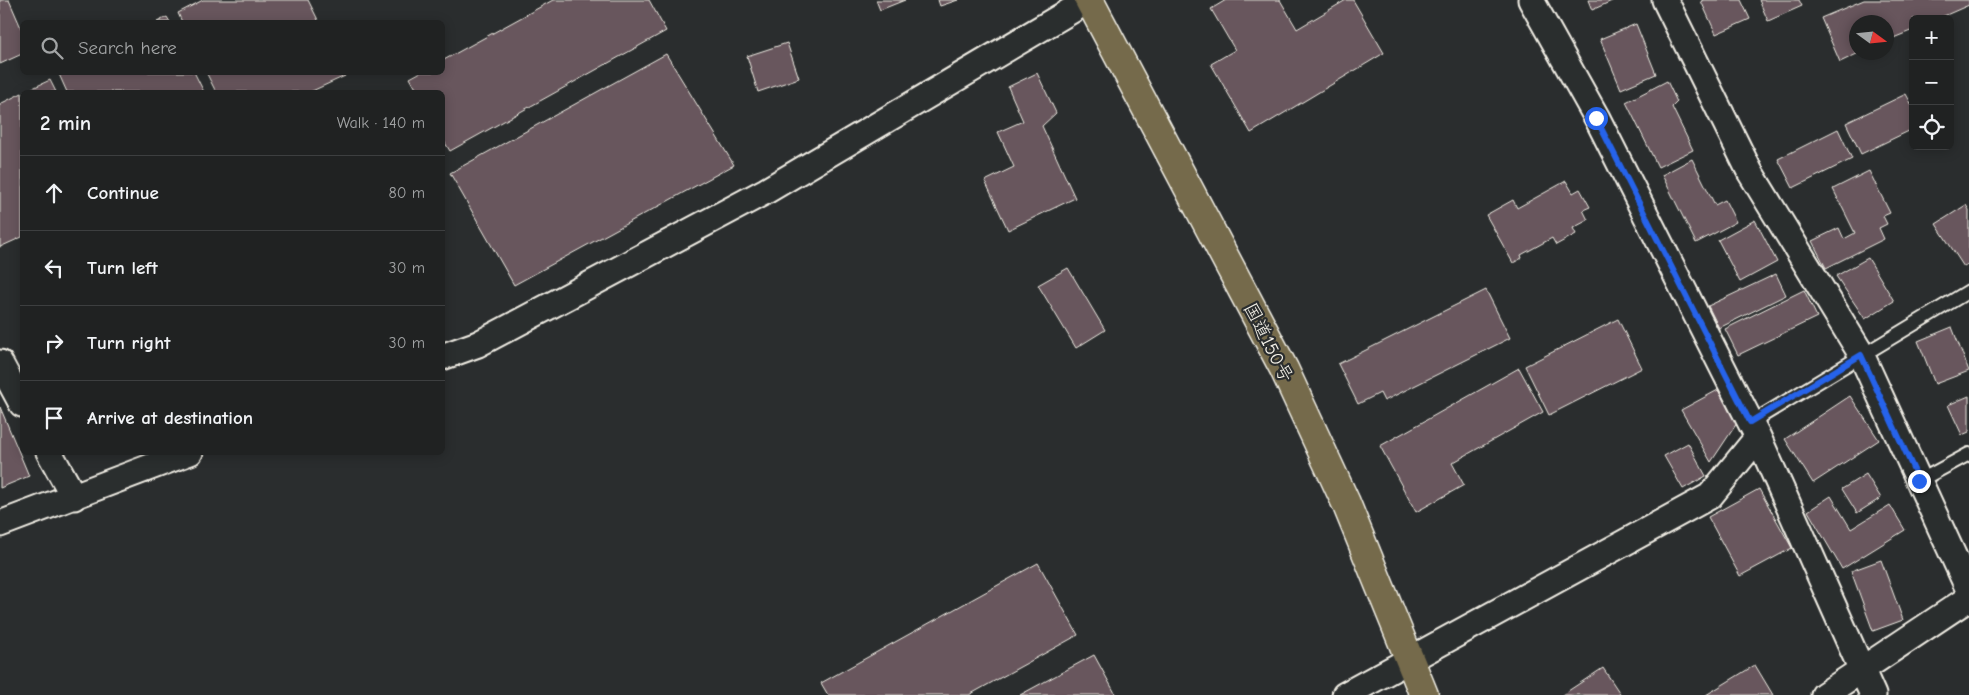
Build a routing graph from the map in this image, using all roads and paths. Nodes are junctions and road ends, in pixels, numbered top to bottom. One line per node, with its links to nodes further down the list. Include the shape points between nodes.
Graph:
1 (1089, 0): 6 (street, via 766,190 478,344); 18 (highway, 国道150号, via 1284,370 1346,503)
2 (1531, 0): 9 (street, via 1596,118)
3 (1665, 0): 5 (street, via 1750,172)
4 (1969, 291): 5 (lane)
5 (1861, 355): 9 (lane); 13 (street)
6 (445, 356)
7 (0, 363): 8 (street)
8 (20, 400)
9 (1754, 430): 18 (street, via 1710,496); 19 (street)
10 (1969, 454): 13 (lane)
11 (51, 455): 14 (street)
12 (182, 455): 14 (street)
13 (1919, 481): 16 (street)
14 (74, 497): 15 (street)
15 (0, 524)
16 (1969, 590)
17 (1969, 598): 19 (street)
18 (1410, 659): 20 (street); 21 (highway, 国道150号)
19 (1860, 670): 22 (street); 23 (street)
20 (1345, 695)
21 (1424, 695)
22 (1824, 695)
23 (1873, 695)

